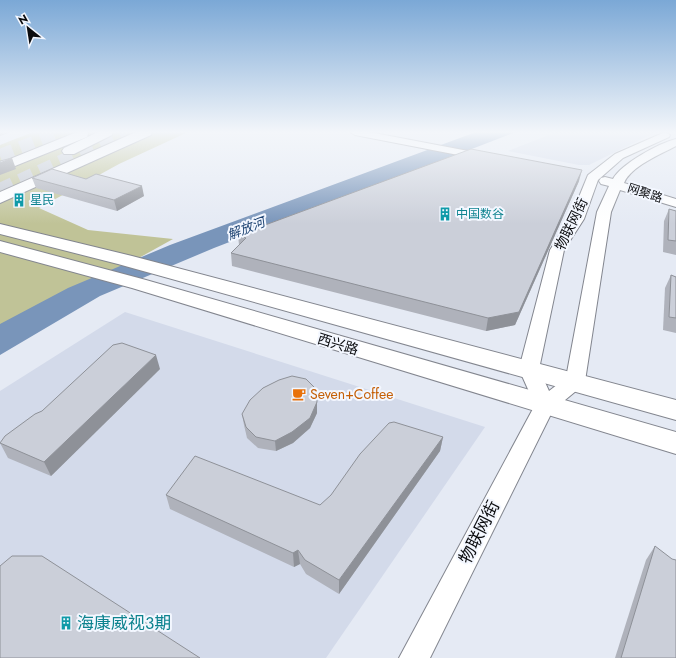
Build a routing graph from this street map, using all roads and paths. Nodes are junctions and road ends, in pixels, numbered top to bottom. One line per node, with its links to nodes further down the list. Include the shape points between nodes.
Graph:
1 (13, 163): 6 (main road)
2 (41, 163): 9 (main road)
3 (78, 163): 11 (main road)
4 (611, 163): 8 (street)
5 (637, 163): 10 (street, 物联网街, via 620,177)
6 (0, 168)
7 (577, 175): 8 (street, 网聚路)
8 (592, 178): 10 (street, 网聚路); 15 (street, 物联网街, via 577,219 557,250)
9 (0, 182)
10 (617, 184): 12 (street, 网聚路); 16 (street, 物联网街, via 604,212)
11 (0, 198)
12 (676, 203)
13 (0, 229): 15 (main road, 西兴路, via 125,260)
14 (0, 246): 17 (main road, 西兴路, via 139,284)
15 (529, 369): 16 (main road, 西兴路); 17 (street)
16 (575, 382): 17 (street, 物联网街); 18 (main road, 西兴路)
17 (545, 405): 19 (main road, 西兴路); 20 (street, 物联网街)
18 (676, 410)
19 (676, 443)
20 (414, 658)

